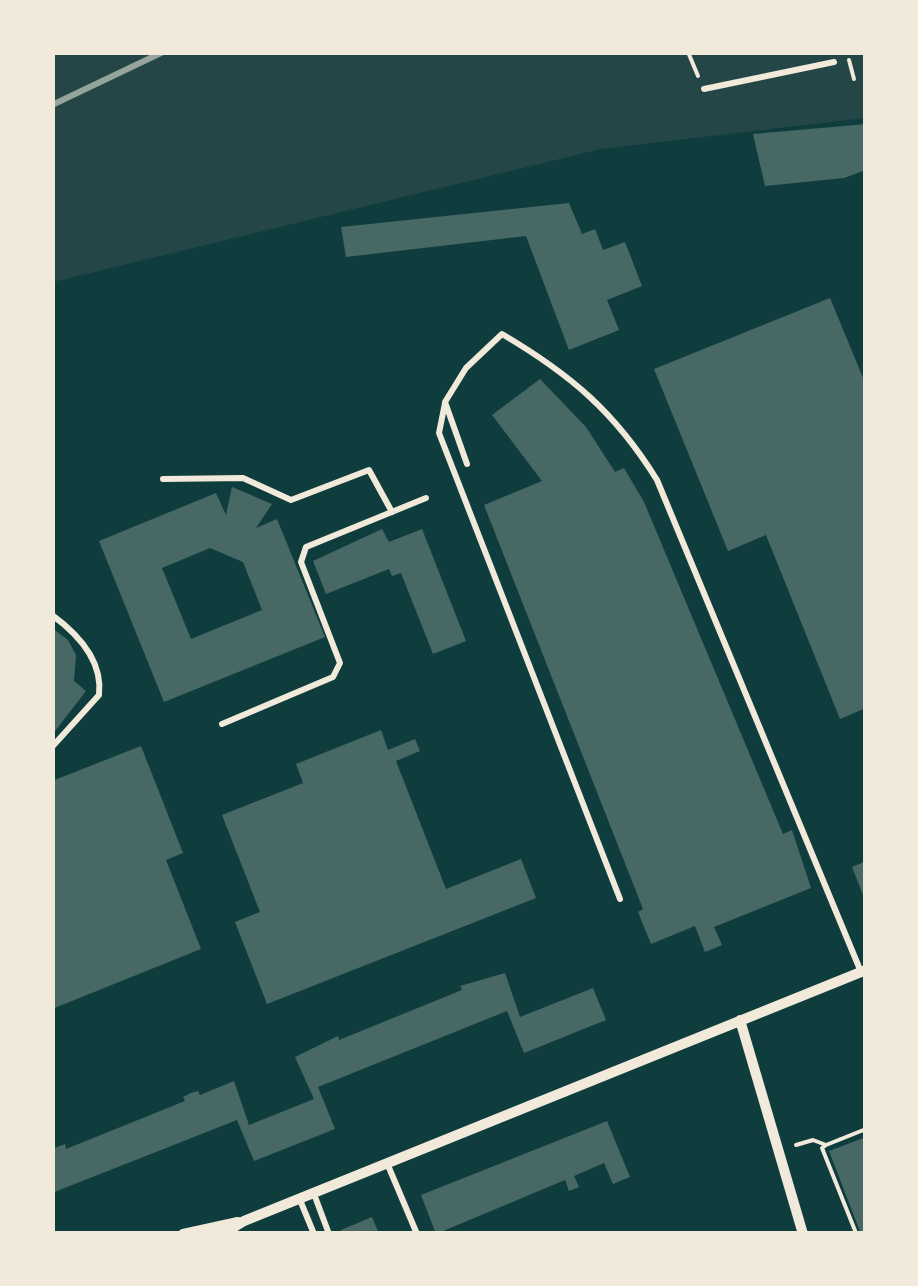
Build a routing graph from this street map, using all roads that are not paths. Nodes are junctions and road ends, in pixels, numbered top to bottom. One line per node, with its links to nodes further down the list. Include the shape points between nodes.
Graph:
1 (834, 62): 2 (lane)
2 (704, 89)
3 (446, 402): 4 (lane); 11 (lane, via 439,433); 12 (lane, via 475,357 502,334 564,371 629,434 658,480)
4 (467, 464)
5 (163, 479): 7 (lane, via 243,478 290,500 369,470)
6 (426, 498): 7 (lane)
7 (392, 512): 9 (lane, via 306,547 301,562 340,663 333,677)
8 (52, 615): 10 (lane, via 84,646 100,685 99,695)
9 (222, 724)
10 (52, 747)
11 (620, 899)
12 (864, 971): 13 (street)
13 (740, 1020): 14 (street); 23 (street)
14 (387, 1163): 15 (street); 22 (lane)
15 (313, 1192): 16 (street); 21 (lane)
16 (299, 1198): 17 (street); 20 (lane)
17 (244, 1221): 18 (street); 19 (street)
18 (183, 1234)
19 (223, 1234)
20 (314, 1234)
21 (329, 1234)
22 (417, 1234)
23 (803, 1234)

